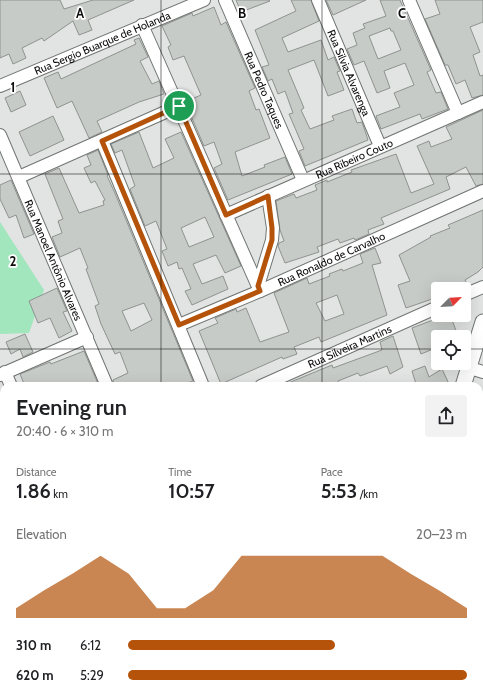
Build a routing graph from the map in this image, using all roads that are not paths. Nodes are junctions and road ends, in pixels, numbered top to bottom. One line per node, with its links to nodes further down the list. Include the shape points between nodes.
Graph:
1 (204, 0): 5 (street, Rua Sergio Buarque de Holanda)
2 (225, 0): 14 (street, Rua Pedro Taques)
3 (318, 0): 12 (street, Rua Silvia Alvarenga)
4 (409, 0): 9 (street)
5 (142, 25): 6 (street, Rua Sergio Buarque de Holanda); 8 (street)
6 (0, 86)
7 (483, 102): 9 (street, Rua Ribeiro Couto)
8 (179, 106): 11 (street); 17 (street)
9 (458, 113): 12 (street, Rua Ribeiro Couto)
10 (0, 135): 13 (street, Rua Manoel Antônio Alvares)
11 (102, 141): 13 (street); 23 (street)
12 (380, 146): 14 (street, Rua Ribeiro Couto)
13 (19, 177): 24 (street, Rua Manoel Antônio Alvares)
14 (303, 180): 16 (street, Rua Ribeiro Couto)
15 (483, 191): 19 (street, Rua Ronaldo de Carvalho)
16 (268, 196): 17 (street, Rua Ribeiro Couto); 19 (street, via 272,240)
17 (226, 215): 19 (street)
18 (483, 287): 20 (street)
19 (259, 289): 23 (street, Rua Ronaldo de Carvalho)
20 (471, 293)
21 (431, 310): 29 (street, Rua Silveira Martins)
22 (483, 322): 25 (street)
23 (179, 325): 28 (street)
24 (86, 337): 26 (street); 27 (street, Rua Manoel Antônio Alvares)
25 (476, 370): 30 (street)
26 (2, 374)
27 (105, 382)
28 (201, 382)
29 (270, 382)
30 (466, 382)

